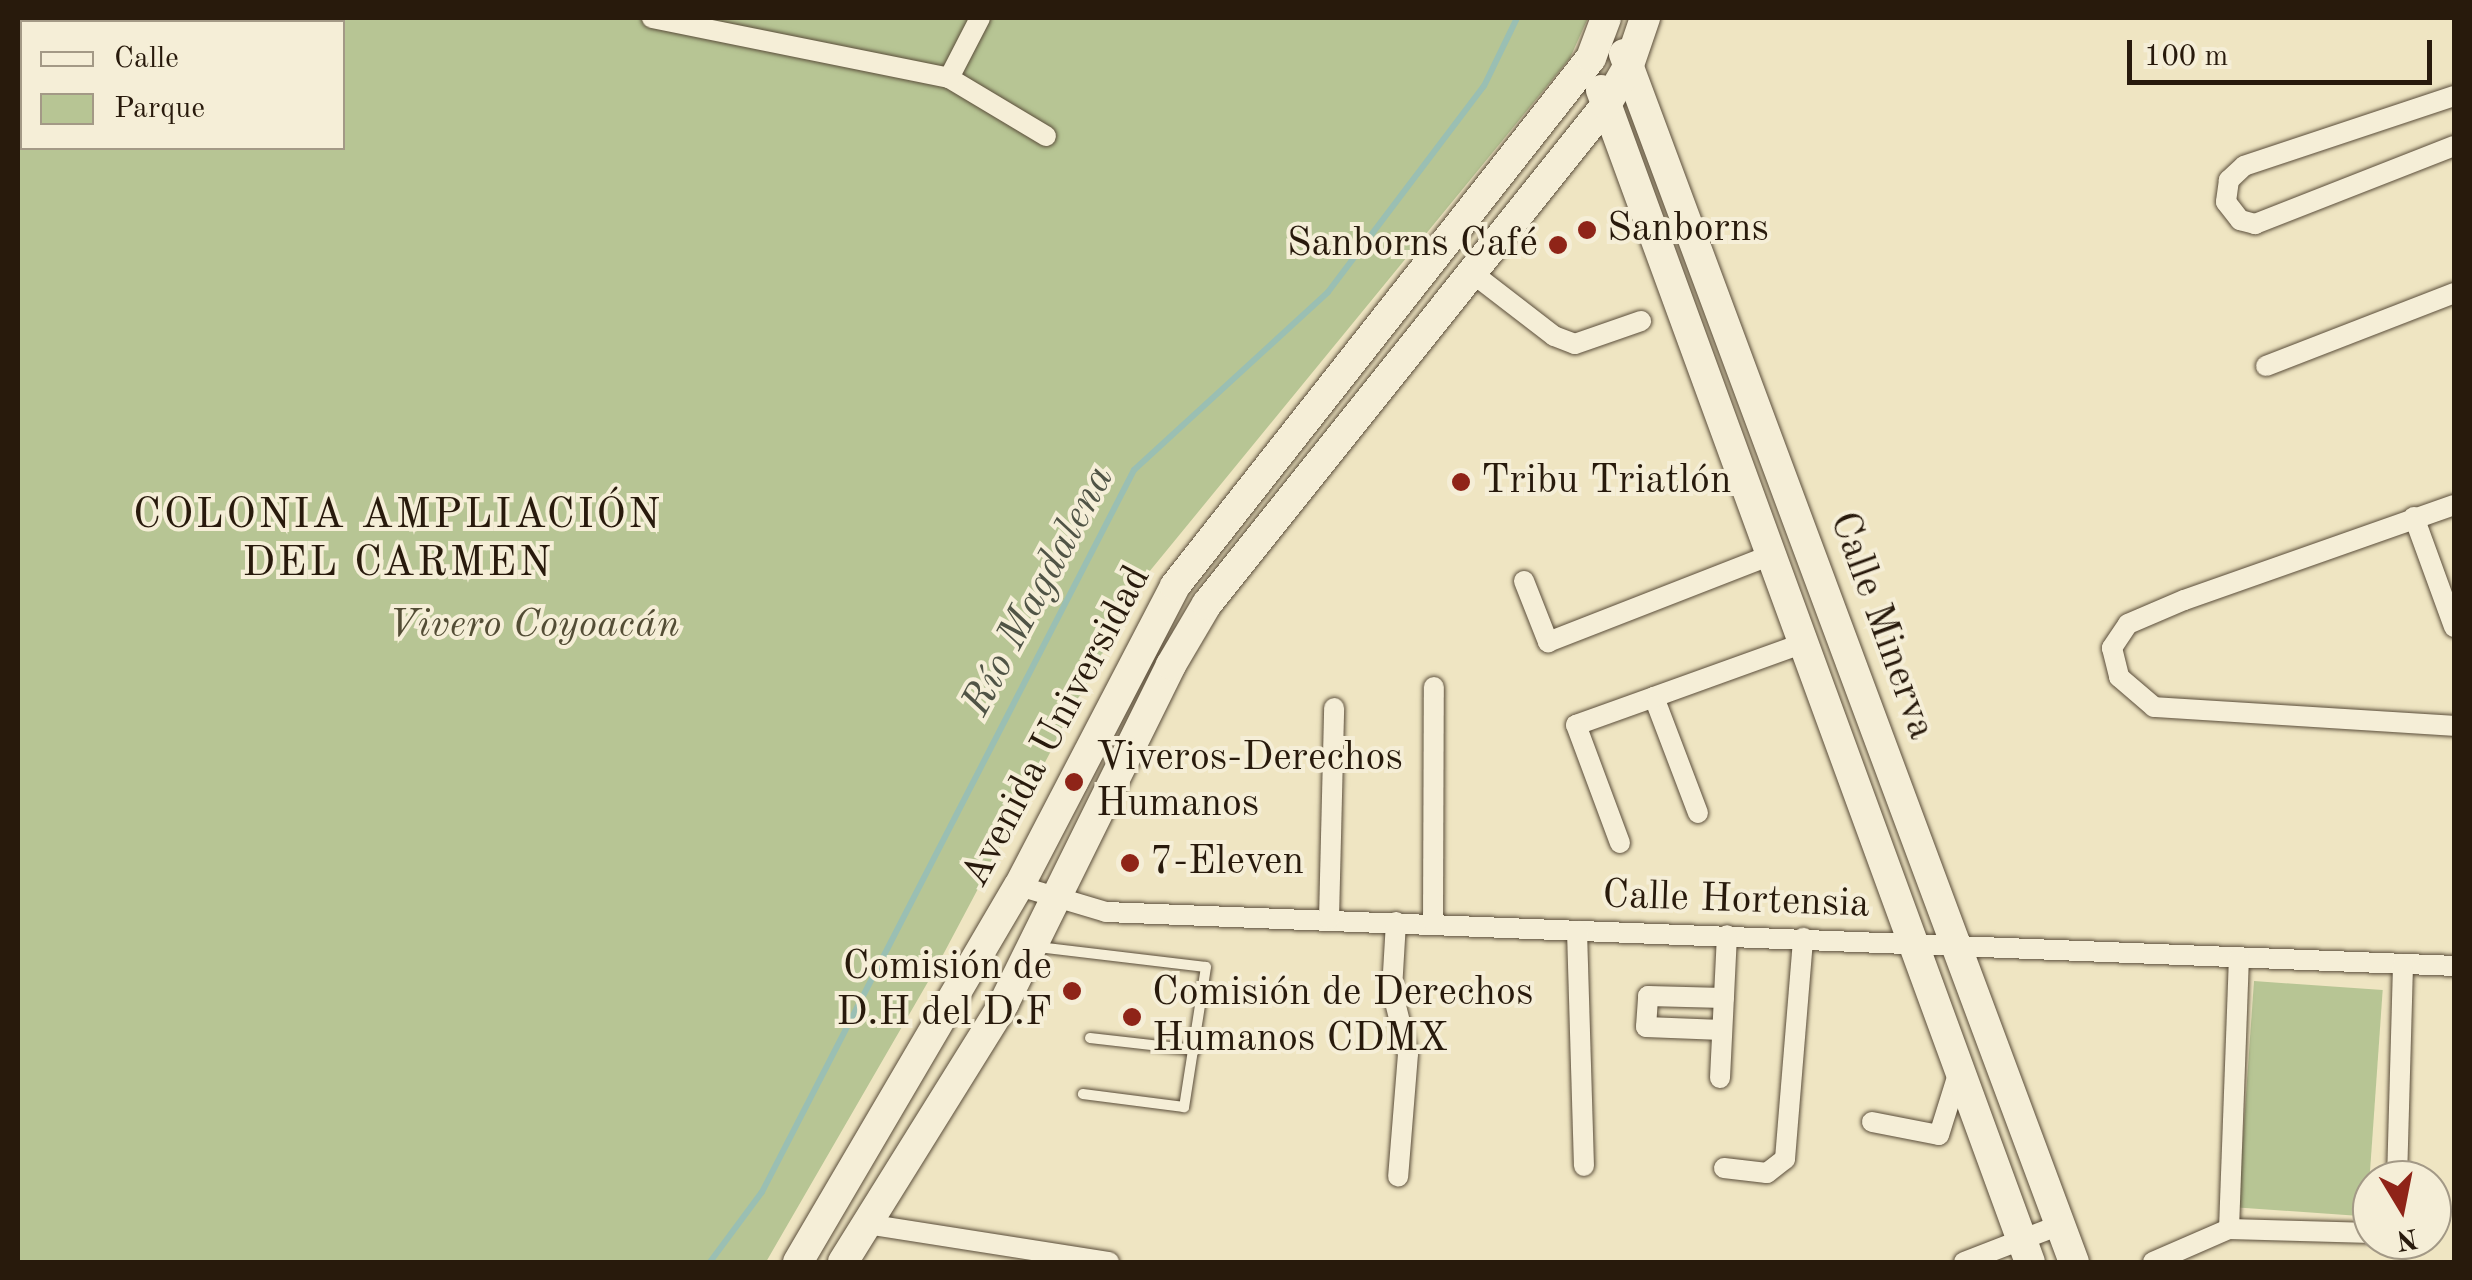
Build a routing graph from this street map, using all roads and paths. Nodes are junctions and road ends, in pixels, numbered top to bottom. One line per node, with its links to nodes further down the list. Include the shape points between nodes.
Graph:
1 (652, 18): 7 (street)
2 (980, 18): 7 (street)
3 (1645, 18): 6 (main road, Avenida Universidad)
4 (1606, 19): 5 (main road, Avenida Universidad); 6 (main road, Calle Minerva)
5 (1591, 58): 9 (main road, Calle Minerva); 30 (main road, Avenida Universidad, via 1175,586)
6 (1630, 64): 9 (main road, Avenida Universidad); 12 (main road, Calle Minerva)
7 (949, 78): 10 (street)
8 (2454, 96): 11 (street, via 2244,166 2230,180 2226,202 2240,220 2255,224)
9 (1606, 105): 13 (main road, Calle Minerva); 14 (main road, Avenida Universidad)
10 (1046, 136)
11 (2454, 146)
12 (1691, 227): 13 (main road, via 1668,220); 39 (main road, Calle Minerva)
13 (1653, 241): 20 (main road, Calle Minerva)
14 (1471, 272): 16 (street, via 1554,336 1575,344); 31 (main road, Avenida Universidad, via 1207,604 1170,665)
15 (2454, 293): 17 (street)
16 (1640, 321)
17 (2266, 366)
18 (2454, 505): 19 (street)
19 (2414, 517): 22 (street); 27 (street, via 2128,624 2116,634 2114,664 2130,691 2154,707 2191,714)
20 (1769, 556): 21 (street, via 1548,642); 23 (main road, Calle Minerva)
21 (1524, 581)
22 (2454, 627)
23 (1802, 644): 25 (street); 38 (main road, Calle Minerva)
24 (1434, 687): 34 (street)
25 (1654, 697): 28 (street); 29 (street, via 1576,725)
26 (1334, 708): 32 (street)
27 (2454, 726)
28 (1698, 813)
29 (1620, 843)
30 (1019, 886): 31 (street, Calle Hortensia); 61 (main road, Avenida Universidad)
31 (1056, 900): 32 (street, Calle Hortensia, via 1106,912); 40 (main road, Avenida Universidad)
32 (1330, 919): 33 (street, Calle Hortensia)
33 (1396, 922): 34 (street, Calle Hortensia); 55 (street, via 1392,990 1408,1054)
34 (1432, 922): 35 (street, Calle Hortensia)
35 (1577, 931): 36 (street, Calle Hortensia); 53 (street)
36 (1728, 935): 37 (street, Calle Hortensia); 44 (street)
37 (1802, 938): 38 (street, Calle Hortensia); 54 (street, via 1786,1159 1767,1173)
38 (1912, 942): 39 (street, Calle Hortensia); 48 (main road, Calle Minerva)
39 (1955, 943): 41 (street, Calle Hortensia); 57 (main road, Calle Minerva)
40 (1032, 947): 47 (lane, via 1206,967); 56 (main road, Avenida Universidad)
41 (2239, 957): 43 (street, Calle Hortensia); 58 (street)
42 (2454, 966): 43 (street, Calle Hortensia)
43 (2402, 974): 52 (street)
44 (1724, 998): 45 (street); 45 (street, via 1648,996 1646,1028)
45 (1722, 1030): 49 (street)
46 (1090, 1038): 47 (lane)
47 (1195, 1050): 50 (lane, via 1184,1107)
48 (1960, 1071): 51 (street, via 1939,1135); 60 (main road, Calle Minerva)
49 (1720, 1078)
50 (1083, 1094)
51 (1872, 1122)
52 (2397, 1160)
53 (1584, 1166)
54 (1724, 1168)
55 (1398, 1177)
56 (866, 1224): 62 (main road, Avenida Universidad); 63 (street)
57 (2060, 1225): 60 (street); 65 (main road, Calle Minerva)
58 (2229, 1229): 59 (street); 66 (street)
59 (2352, 1232)
60 (2026, 1251): 64 (street)
61 (798, 1262)
62 (843, 1262)
63 (1109, 1262)
64 (1964, 1262)
65 (2074, 1262)
66 (2153, 1262)

